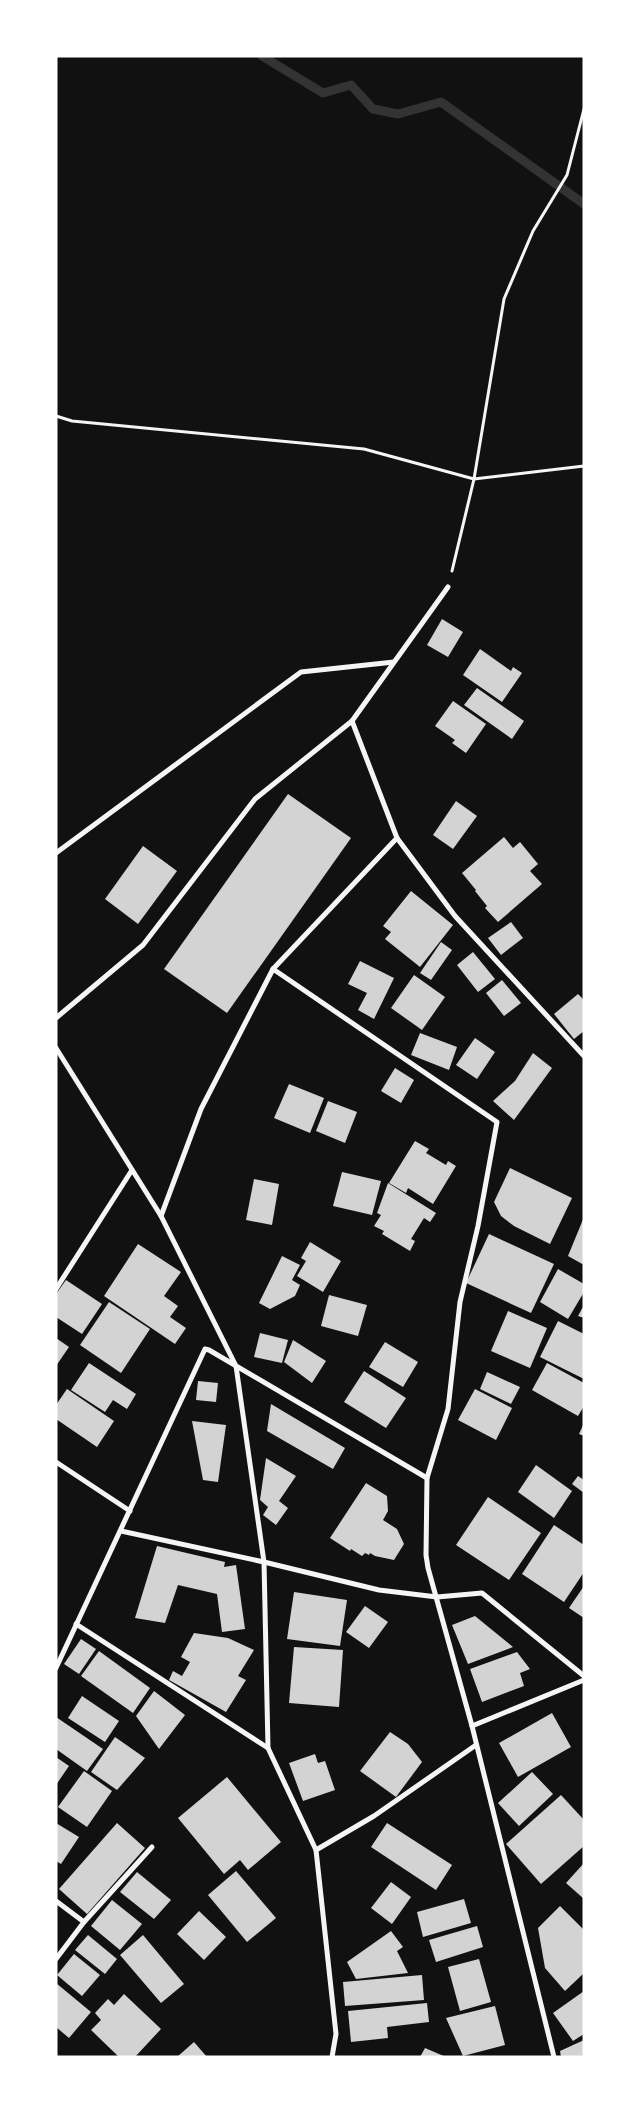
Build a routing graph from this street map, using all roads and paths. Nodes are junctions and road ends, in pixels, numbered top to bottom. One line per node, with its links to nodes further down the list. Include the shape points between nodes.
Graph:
1 (584, 109): 4 (path, via 567,176 533,231 504,299)
2 (56, 416): 4 (path, via 72,421 364,449)
3 (584, 466): 4 (path)
4 (474, 479): 5 (path)
5 (448, 587): 6 (street)
6 (394, 662): 7 (street); 9 (street, via 301,672)
7 (352, 721): 8 (street); 11 (street, via 254,799 143,944)
8 (397, 838): 10 (street); 13 (street, via 455,916)
9 (56, 853)
10 (273, 969): 15 (street, via 201,1109); 19 (street, via 496,1122 478,1226 460,1302 448,1409)
11 (56, 1018)
12 (56, 1048): 14 (street)
13 (584, 1056)
14 (132, 1170): 15 (street); 16 (street)
15 (161, 1216): 17 (street)
16 (56, 1289)
17 (236, 1366): 19 (street); 20 (street, via 209,1350 202,1352); 22 (street)
18 (56, 1462): 20 (street)
19 (427, 1478): 23 (street, via 426,1555)
20 (130, 1511): 21 (street)
21 (121, 1531): 22 (street); 24 (street)
22 (264, 1562): 23 (street, via 379,1590); 30 (street)
23 (437, 1597): 26 (street, via 482,1592); 28 (street)
24 (76, 1624): 25 (street); 30 (street)
25 (56, 1668)
26 (584, 1676)
27 (584, 1680): 28 (street)
28 (472, 1726): 29 (street)
29 (476, 1745): 32 (street, via 380,1812); 37 (street)
30 (268, 1748): 32 (street)
31 (152, 1847): 34 (street)
32 (316, 1850): 36 (street, via 336,2034)
33 (56, 1901): 34 (street)
34 (84, 1922): 35 (street)
35 (56, 1959)
36 (332, 2057)
37 (554, 2057)

